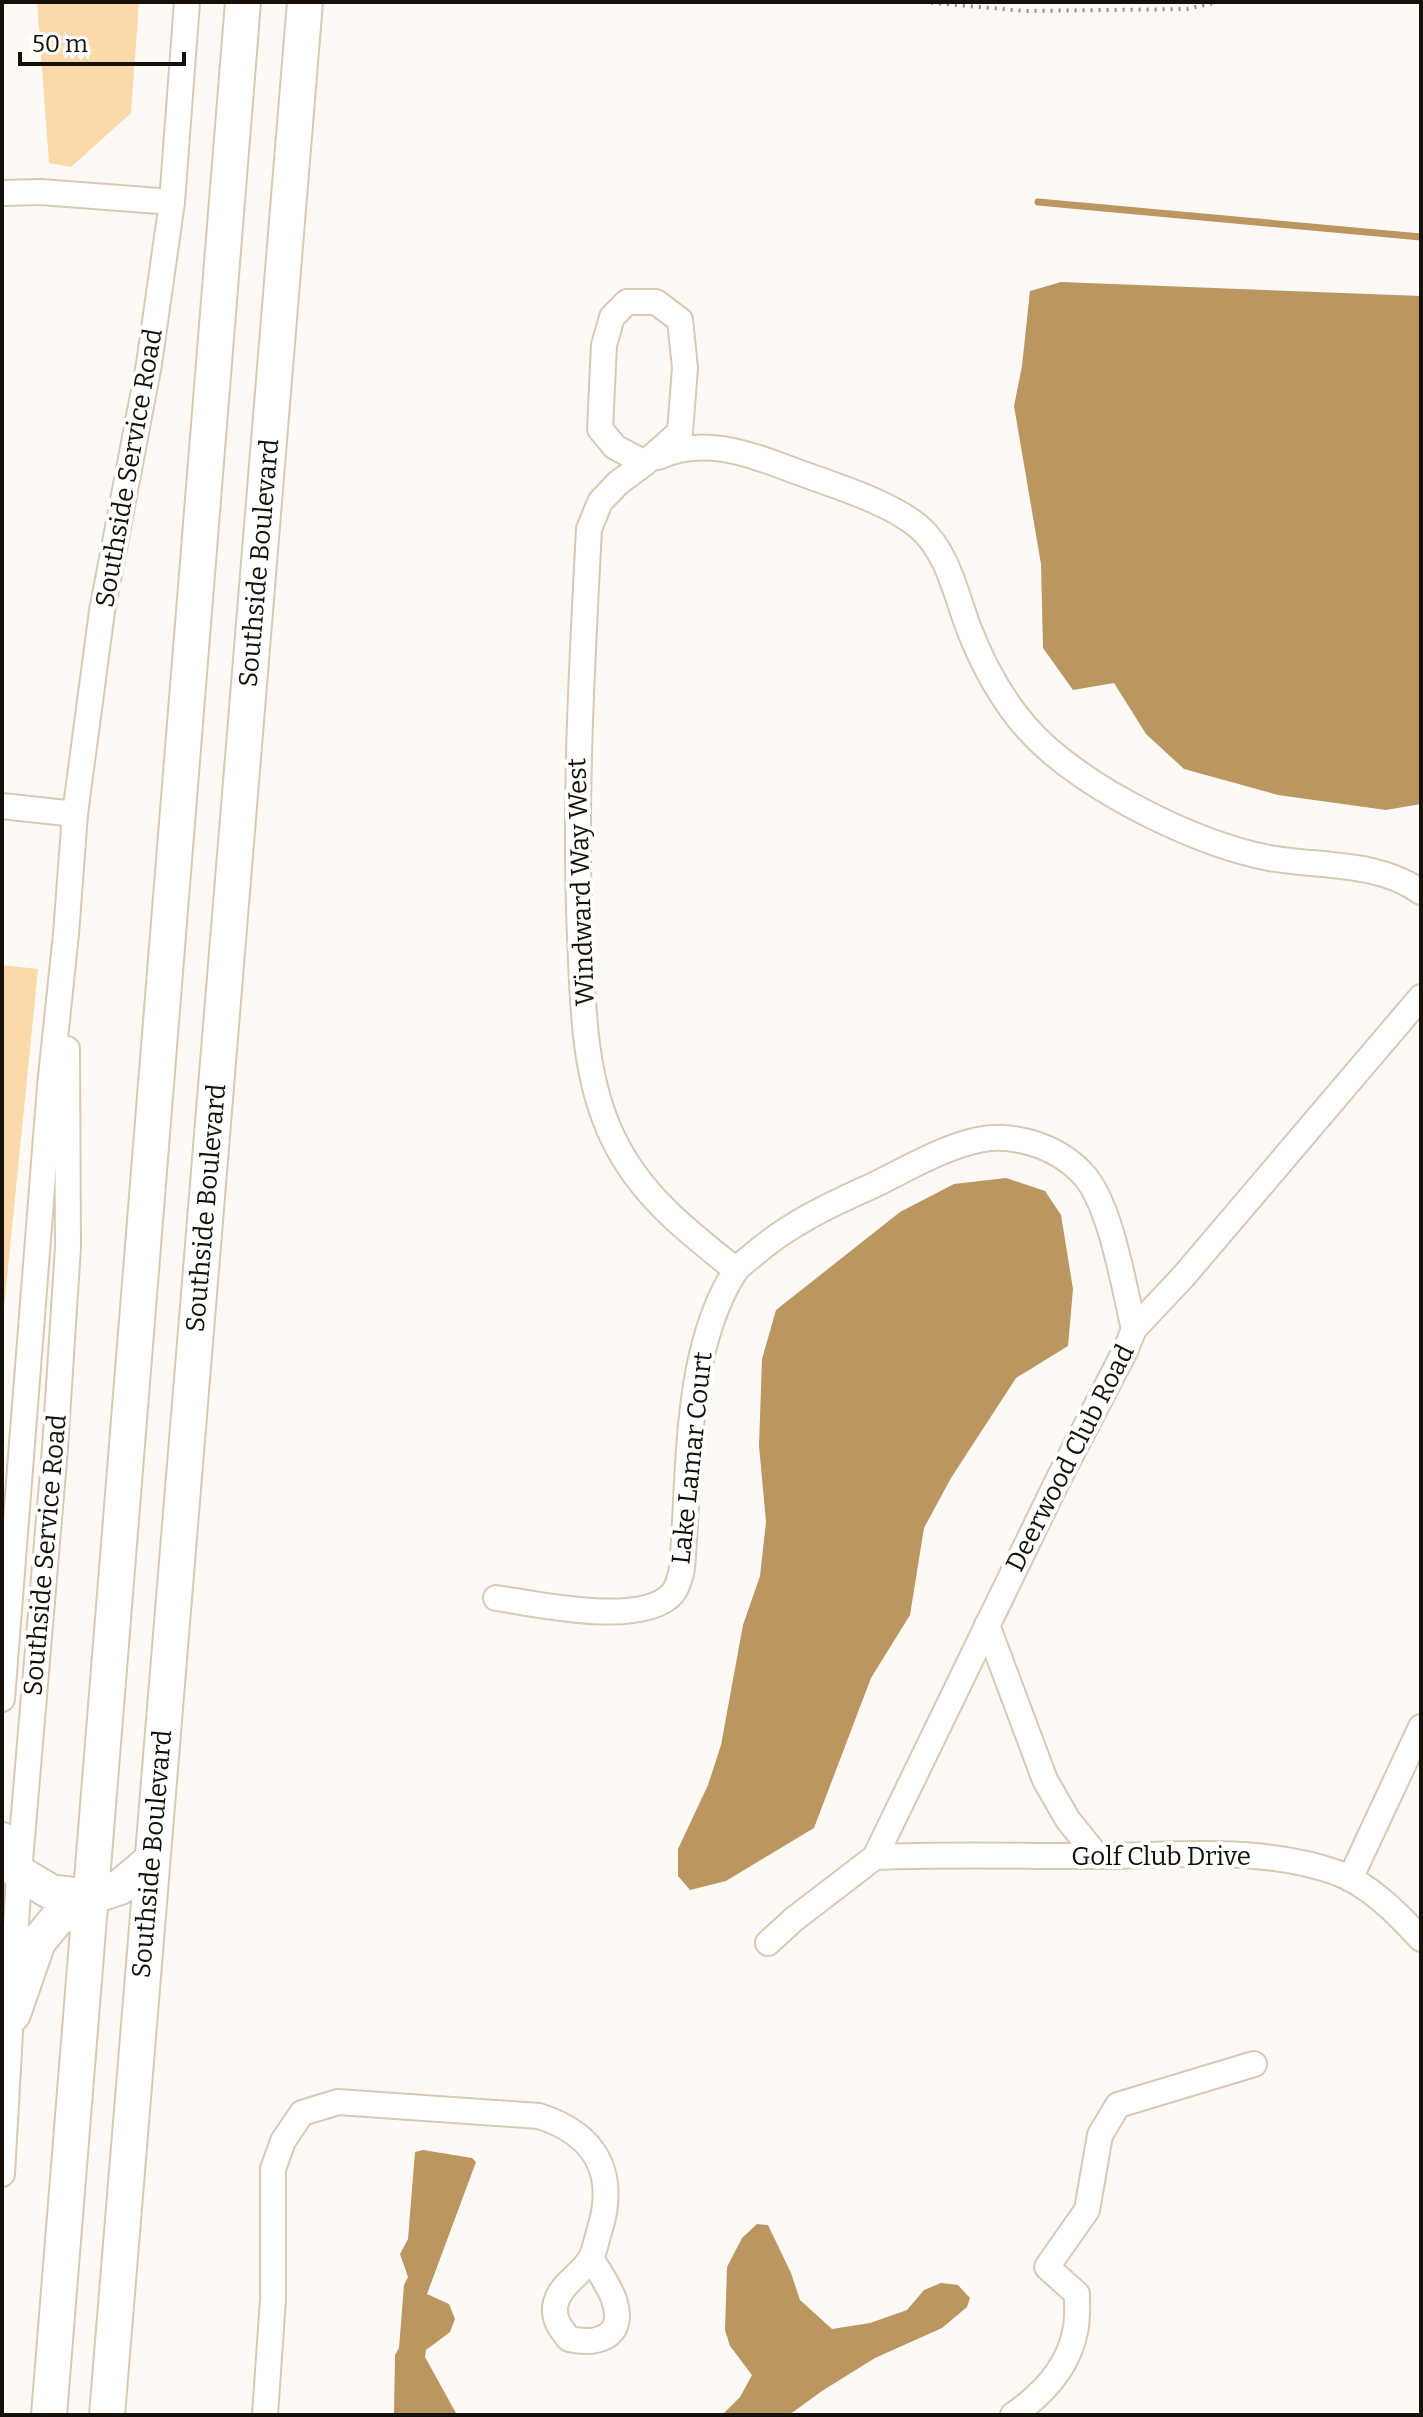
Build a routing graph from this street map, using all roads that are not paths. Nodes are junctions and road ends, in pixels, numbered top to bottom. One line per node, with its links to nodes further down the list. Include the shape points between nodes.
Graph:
1 (187, 2): 5 (street, Southside Service Road)
2 (243, 2): 26 (highway)
3 (305, 2): 23 (highway, Southside Boulevard)
4 (2, 193): 5 (street)
5 (172, 202): 8 (street, Southside Service Road, via 149,364 102,611)
6 (645, 463): 6 (street, via 615,447 600,429 604,345 612,317 627,302 656,302 680,320 685,368 680,432); 9 (street, via 662,454 713,446 760,458 900,513 921,529 947,566 993,684 1048,749 1088,779 1222,845 1266,857 1388,874); 12 (street, Windward Way West, via 600,502 589,529 576,843 589,1065 614,1140 647,1193)
7 (2, 806): 8 (street)
8 (75, 814): 10 (street, Southside Service Road)
9 (1421, 892)
10 (66, 934): 14 (street, Southside Service Road); 15 (street, Southside Service Road, via 68,1247)
11 (1421, 997): 13 (street, Deerwood Club Road)
12 (736, 1270): 13 (street, Lake Lamar Court, via 776,1235 835,1202 978,1140 1019,1140 1046,1147 1085,1176 1109,1228); 16 (street, Lake Lamar Court, via 700,1356 682,1569 674,1591 659,1604 593,1612)
13 (1134, 1329): 17 (street, Deerwood Club Road)
14 (11, 1444): 15 (street); 18 (street, Southside Service Road)
15 (55, 1448): 24 (street, Southside Service Road)
16 (496, 1598)
17 (987, 1625): 21 (street, via 1045,1780); 22 (street, Deerwood Club Road)
18 (2, 1699)
19 (1421, 1727): 25 (street)
20 (2, 1840): 24 (highway)
21 (1097, 1856): 22 (street, Golf Club Drive); 25 (street, Golf Club Drive, via 1270,1856)
22 (875, 1857): 28 (street, Deerwood Club Road)
23 (151, 1861): 26 (highway, via 120,1887); 34 (highway, Southside Boulevard)
24 (19, 1873): 26 (highway, via 51,1892); 29 (street, Southside Service Road)
25 (1350, 1879): 27 (street, Golf Club Drive)
26 (90, 1897): 29 (highway, via 56,1920 38,1942); 33 (highway)
27 (1421, 1939)
28 (768, 1943)
29 (13, 2014): 31 (street, Southside Service Road)
30 (1254, 2064): 36 (street, via 1118,2105 1100,2135 1087,2210 1047,2267 1077,2294 1076,2331 1065,2362 1047,2386)
31 (2, 2174)
32 (591, 2258): 35 (street, via 606,2209 607,2182 592,2150 561,2123 539,2116 338,2102 302,2113 273,2169 273,2299)
33 (49, 2415)
34 (107, 2415)
35 (265, 2415)
36 (1013, 2415)

